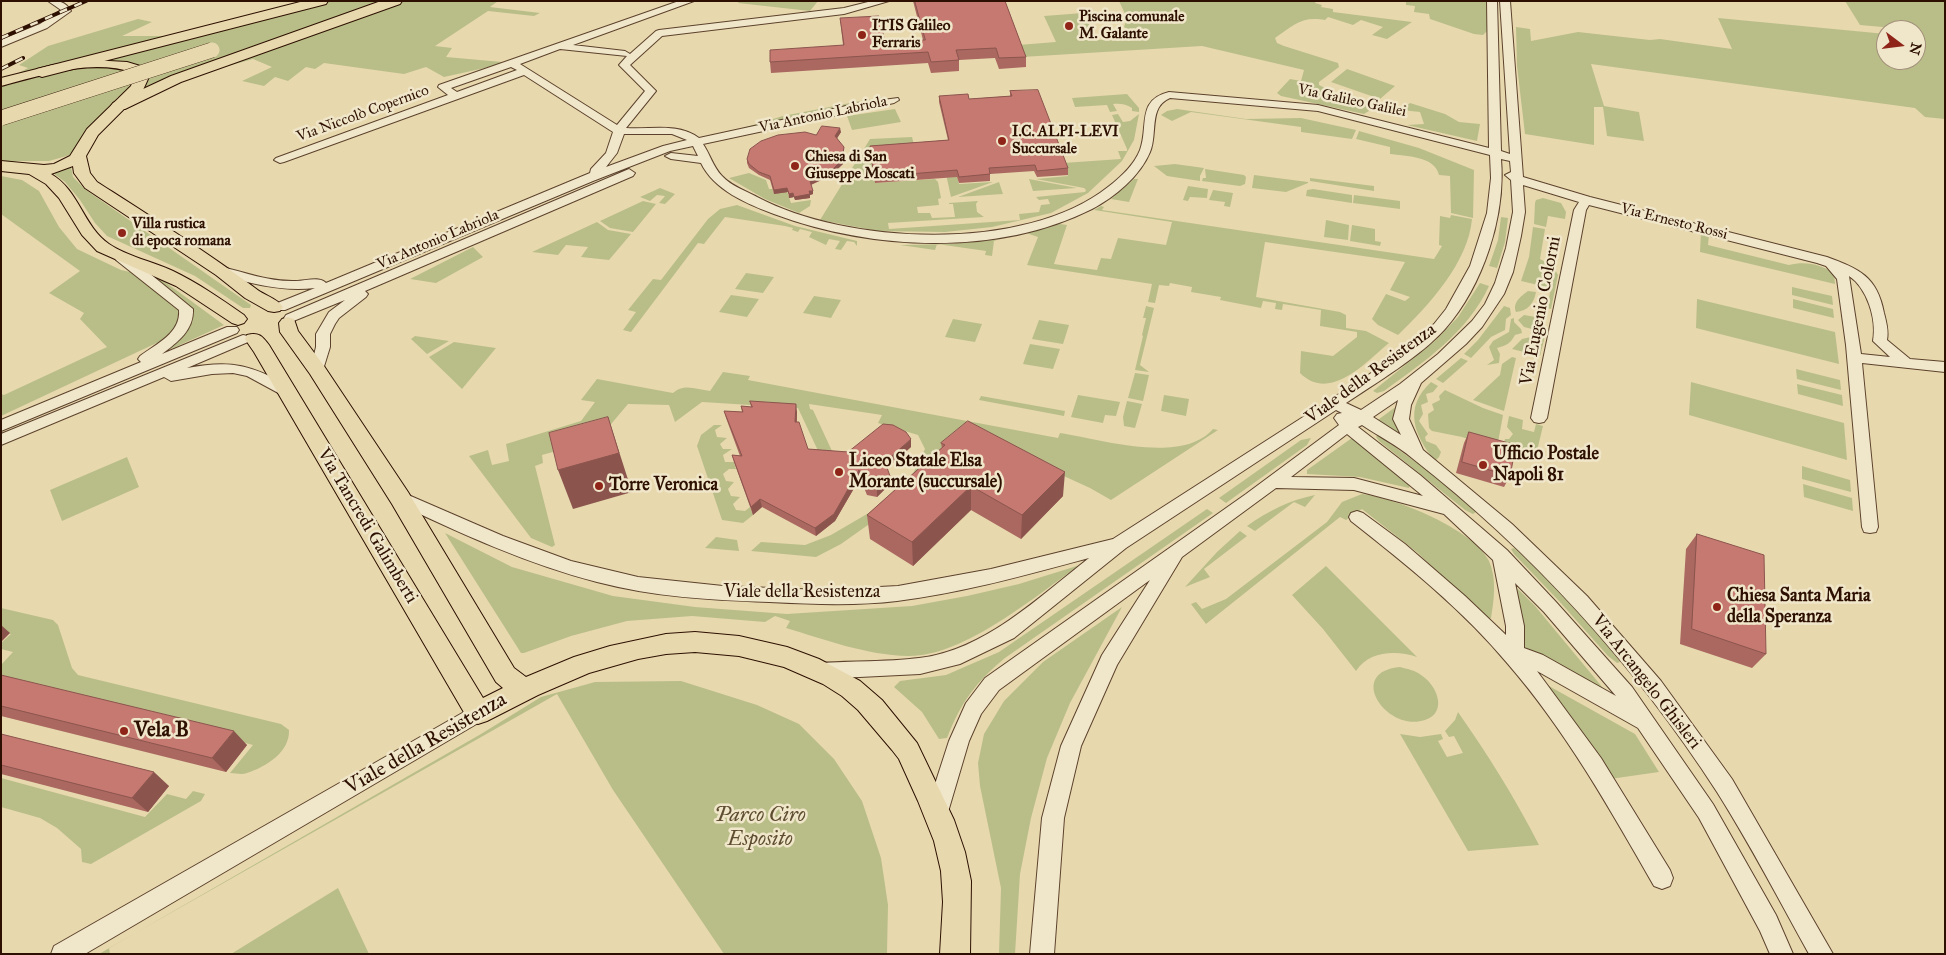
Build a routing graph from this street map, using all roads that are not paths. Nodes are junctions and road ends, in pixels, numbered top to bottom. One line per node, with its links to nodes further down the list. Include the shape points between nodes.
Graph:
1 (53, 1): 10 (street, via 66,11 30,33)
2 (366, 1): 9 (highway)
3 (395, 1): 19 (highway, via 176,79)
4 (689, 1): 11 (street)
5 (884, 1): 22 (street, via 844,11 659,33 624,65 651,91)
6 (1492, 1): 27 (street, Viale della Resistenza)
7 (1505, 1): 31 (street, Viale della Resistenza)
8 (327, 4): 9 (highway); 16 (highway)
9 (232, 41): 12 (highway)
10 (1, 44)
11 (558, 47): 13 (street); 14 (street)
12 (209, 48): 20 (highway); 21 (highway, bridge)
13 (625, 54)
14 (512, 63): 15 (street); 18 (street, Via Niccolò Copernico, via 444,87)
15 (525, 71): 18 (street, Via Niccolò Copernico); 22 (street)
16 (42, 72): 17 (main road); 19 (main road, via 106,64 133,66 142,71 141,84)
17 (1, 82)
18 (456, 96): 28 (street, Via Niccolò Copernico)
19 (119, 106): 25 (main road, via 93,131)
20 (1, 112)
21 (1, 118)
22 (619, 130): 24 (street, via 675,131); 33 (street, via 613,153)
23 (728, 136): 24 (street, Via Antonio Labriola); 24 (street, Via Antonio Labriola, via 894,100 892,96 881,95 774,115 728,127); 29 (street)
24 (697, 142): 26 (street, Via Antonio Labriola); 29 (street, Via Galileo Galilei); 33 (street, Via Antonio Labriola, via 667,148)
25 (79, 156): 32 (main road, Via Tancredi Galimberti, via 58,167); 38 (main road, via 82,173 91,185)
26 (671, 156): 29 (street); 39 (street, Via Antonio Labriola)
27 (1496, 158): 29 (street, Via Galileo Galilei, via 1319,117 1172,104 1151,106 1146,150 1134,169 1089,205 1063,218 1014,232 950,238 863,235 802,221 732,190 715,178); 31 (street, Via Ernesto Rossi); 31 (street, Via Galileo Galilei); 34 (street, Viale della Resistenza)
28 (280, 160)
29 (705, 160)
30 (1, 166): 32 (main road, Via Tancredi Galimberti)
31 (1517, 169): 34 (street, Via Ernesto Rossi); 35 (street, Via Ernesto Rossi, via 1572,196); 49 (street, Viale della Resistenza, via 1519,212 1515,243 1492,304 1474,327)
32 (36, 172): 36 (main road, Via Tancredi Galimberti, via 53,181 63,192 90,236)
33 (589, 178): 40 (street, Via Antonio Labriola)
34 (1497, 182): 51 (street, Viale della Resistenza, via 1493,213 1477,266 1452,311 1425,340)
35 (1583, 205): 37 (street, Via Ernesto Rossi); 52 (street, Via Eugenio Colorni)
36 (121, 257): 42 (main road, Via Tancredi Galimberti, via 184,283); 48 (street, Via Tancredi Galimberti, via 186,309 188,316 184,326)
37 (1830, 264): 43 (street, Via Ernesto Rossi, via 1858,276 1869,285 1876,301 1882,335); 44 (street, via 1844,279)
38 (222, 271): 40 (street, Via Antonio Labriola, via 286,287); 41 (main road)
39 (396, 272): 41 (street, Via Antonio Labriola); 47 (street, Via Antonio Labriola, via 334,315 323,334)
40 (348, 277): 41 (street, Via Antonio Labriola)
41 (283, 314): 42 (main road, via 253,311); 42 (main road, via 275,334); 47 (main road, via 289,332)
42 (242, 332): 48 (street); 50 (main road, Via Tancredi Galimberti)
43 (1880, 342): 44 (street); 45 (street)
44 (1853, 352): 45 (street); 61 (street)
45 (1907, 364): 46 (street)
46 (1945, 367)
47 (317, 370): 58 (main road)
48 (125, 381): 50 (street, via 231,369 251,372); 54 (street); 55 (street)
49 (1415, 383): 53 (street, Viale della Resistenza); 56 (street, Via Arcangelo Ghisleri, via 1403,405 1401,419)
50 (287, 391): 72 (main road, Via Tancredi Galimberti)
51 (1334, 403): 53 (street, Via Arcangelo Ghisleri); 64 (street, Viale della Resistenza)
52 (1539, 418)
53 (1355, 422): 56 (street, Via Arcangelo Ghisleri); 57 (street, Viale della Resistenza); 59 (street, Via Arcangelo Ghisleri)
54 (1, 426)
55 (1, 440)
56 (1417, 453): 62 (street, Via Arcangelo Ghisleri)
57 (1274, 482): 59 (street, Via Arcangelo Ghisleri, via 1354,484 1402,494); 65 (street, Viale della Resistenza)
58 (400, 498): 64 (street, Viale della Resistenza, via 496,542 596,576 679,590 732,594 868,596 932,588); 70 (main road, via 505,675)
59 (1450, 510): 63 (street, Via Arcangelo Ghisleri)
60 (1357, 517): 67 (street, via 1410,556)
61 (1870, 527)
62 (1506, 529): 63 (street); 69 (street, Via Arcangelo Ghisleri, via 1581,601)
63 (1482, 537): 66 (street, Via Arcangelo Ghisleri)
64 (1120, 543): 68 (street, Viale della Resistenza, via 1007,633 953,658 920,666)
65 (1180, 550): 74 (street, Viale della Resistenza, via 992,684 973,709 959,741); 78 (street, Viale della Resistenza, via 1109,661 1071,746 1053,818)
66 (1501, 555): 67 (street, via 1514,626); 71 (street, Via Arcangelo Ghisleri)
67 (1512, 654): 73 (street, Via Arcangelo Ghisleri, via 1536,661); 75 (street, via 1600,773)
68 (819, 671): 70 (main road, Viale della Resistenza, via 770,652 721,643 694,642 626,652 577,666); 74 (main road, Viale della Resistenza, via 866,701 907,750)
69 (1654, 687): 71 (street); 80 (street, Via Arcangelo Ghisleri, via 1725,786)
70 (522, 688): 72 (main road, Viale della Resistenza)
71 (1625, 693): 73 (street, Via Arcangelo Ghisleri)
72 (478, 713): 76 (street, Viale della Resistenza)
73 (1646, 723): 79 (street, Via Arcangelo Ghisleri, via 1706,811)
74 (937, 812): 77 (main road, Viale della Resistenza, via 955,870)
75 (1662, 878)
76 (62, 954)
77 (955, 954)
78 (1042, 954)
79 (1782, 954)
80 (1822, 954)

